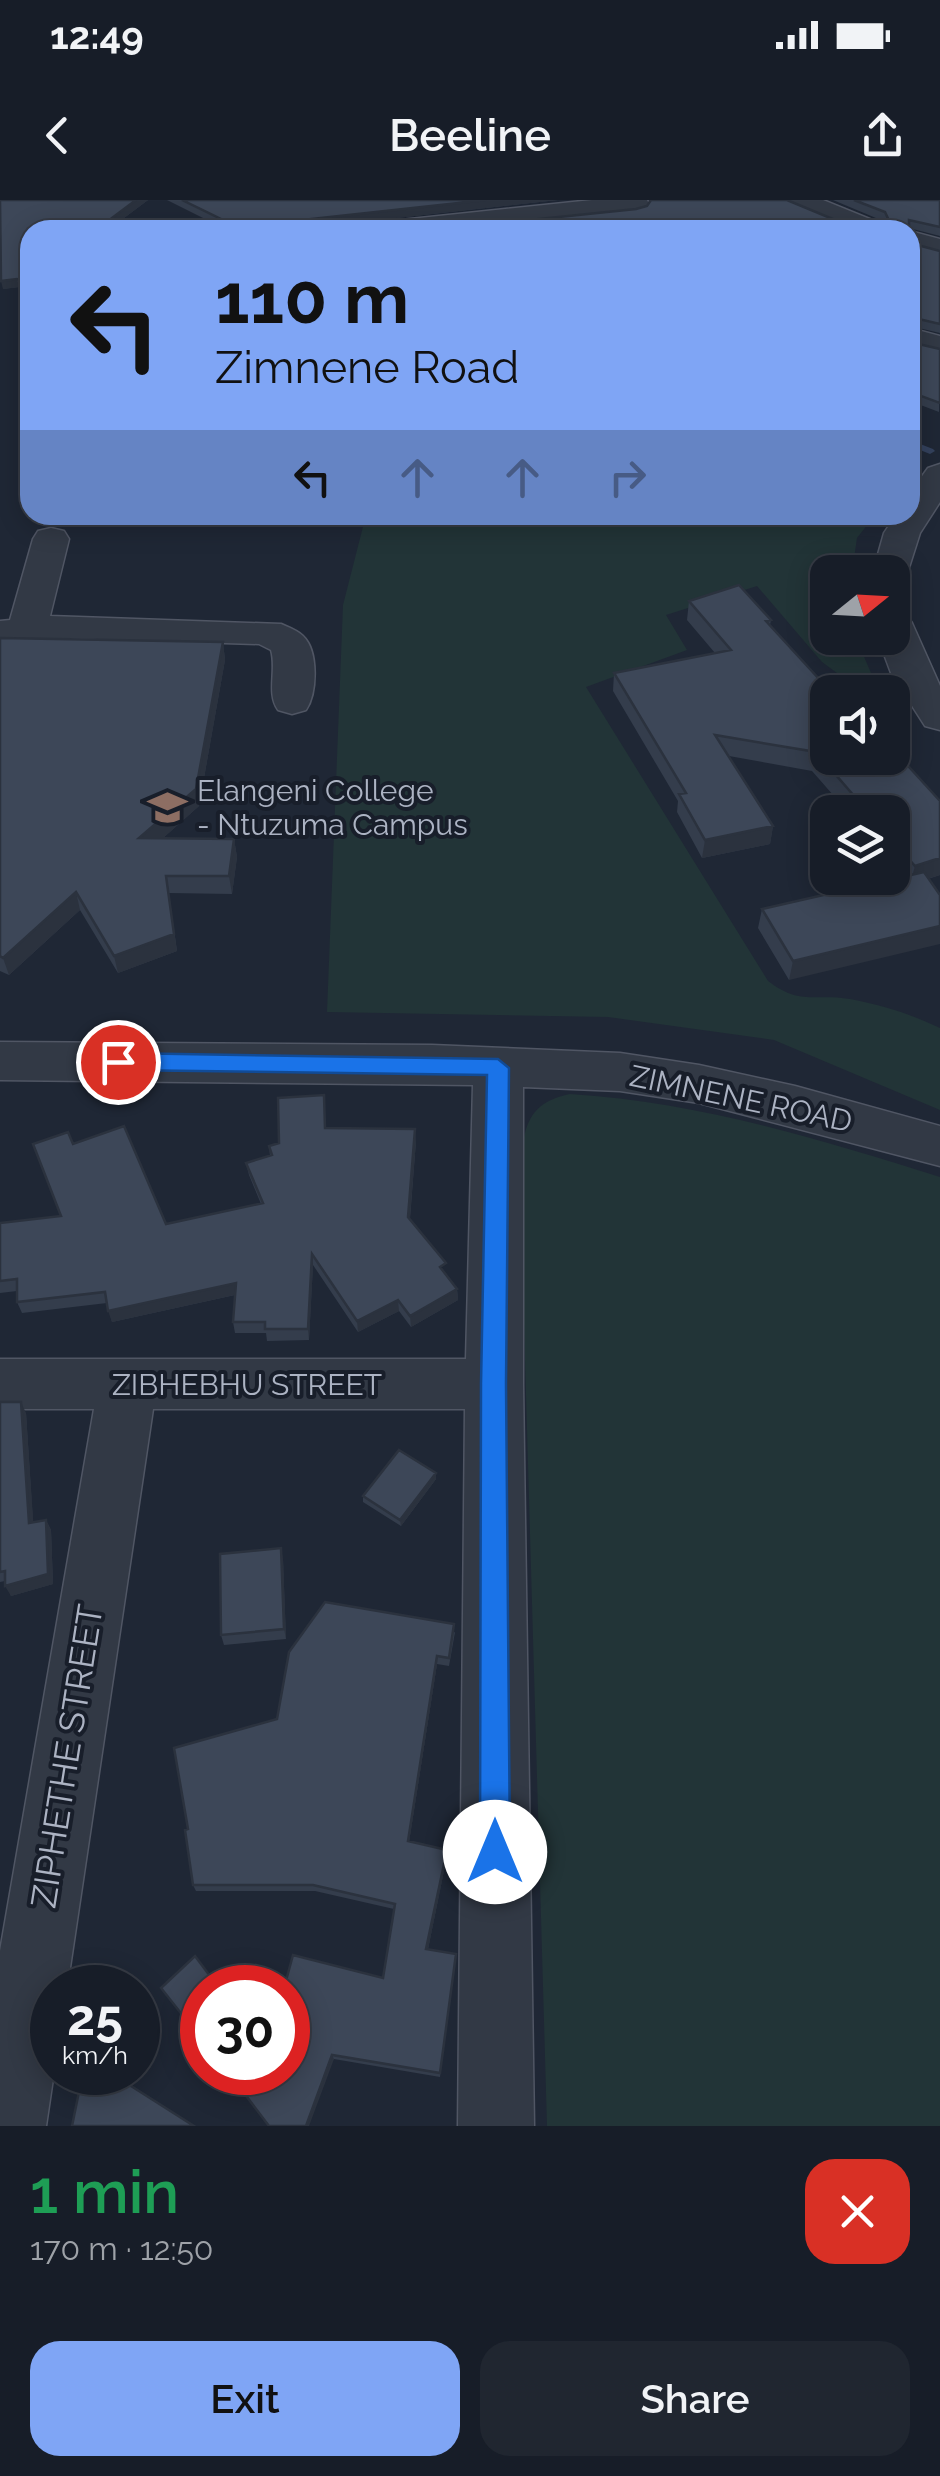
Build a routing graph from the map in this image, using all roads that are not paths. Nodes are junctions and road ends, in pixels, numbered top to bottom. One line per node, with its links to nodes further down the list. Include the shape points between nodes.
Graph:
1 (798, 200): 4 (street)
2 (635, 204): 3 (street)
3 (577, 220)
4 (847, 220)
5 (940, 474): 6 (street)
6 (920, 505)
7 (907, 525): 9 (street)
8 (50, 539): 10 (street)
9 (896, 555)
10 (13, 630): 12 (street, via 267,632 290,644)
11 (904, 655): 13 (street)
12 (292, 701)
13 (940, 717)
14 (0, 1061): 15 (street, ZIMNENE ROAD)
15 (498, 1068): 16 (street, ZIMNENE ROAD, via 620,1072 699,1084); 18 (street)
16 (940, 1146)
17 (0, 1384): 19 (street, ZIBHEBHU STREET)
18 (494, 1384): 19 (street, ZIBHEBHU STREET); 21 (street)
19 (127, 1386): 20 (street, ZIPHETHE STREET)
20 (8, 2126)
21 (496, 2126)

